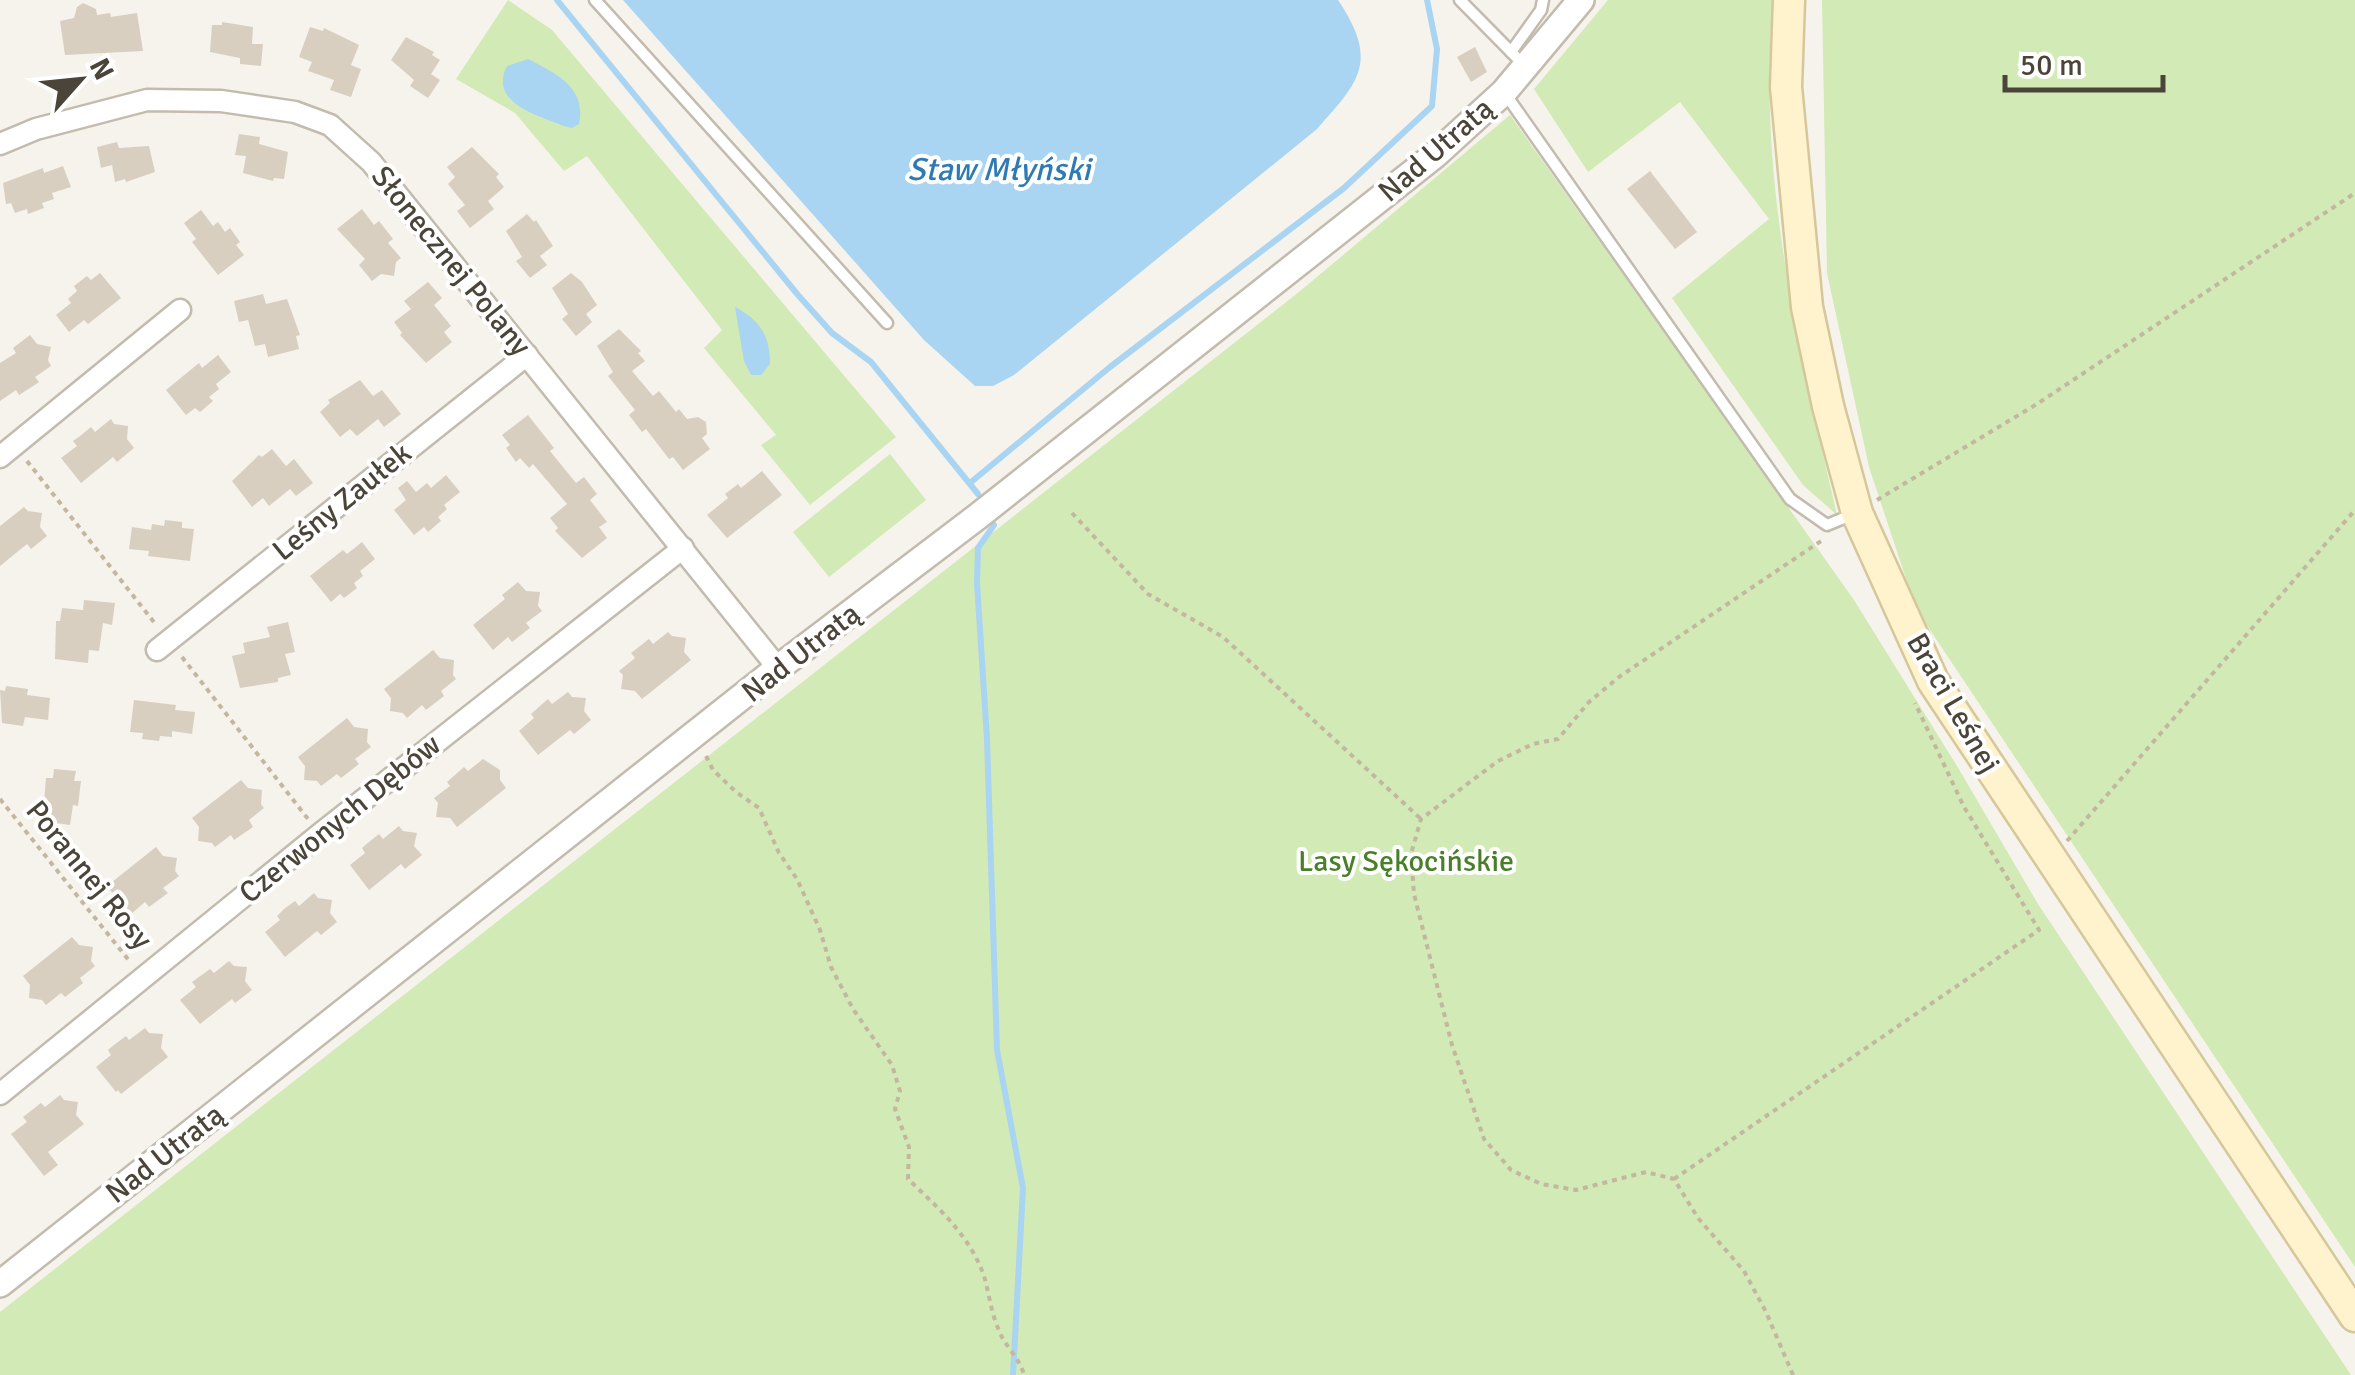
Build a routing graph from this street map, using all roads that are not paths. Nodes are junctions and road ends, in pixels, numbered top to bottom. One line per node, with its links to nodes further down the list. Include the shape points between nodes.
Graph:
1 (595, 0): 10 (lane)
2 (1460, 0): 6 (lane)
3 (1542, 0): 6 (lane)
4 (1580, 0): 6 (street, Nad Utratą)
5 (1789, 0): 13 (main road, Braci Leśnej, via 1786,88 1807,307)
6 (1518, 60): 7 (street, Nad Utratą)
7 (1504, 92): 13 (lane, via 1790,499 1827,525); 16 (street, Nad Utratą, via 1213,332)
8 (0, 144): 11 (street, Słonecznej Polany, via 147,100 267,106 330,125 371,162)
9 (180, 310): 12 (street)
10 (887, 323)
11 (528, 354): 14 (street, Słonecznej Polany); 15 (street, Leśny Zaułek)
12 (7, 451)
13 (1856, 513): 19 (main road, Braci Leśnej, via 1933,681)
14 (683, 548): 16 (street, Słonecznej Polany); 17 (street, Czerwonych Dębów)
15 (163, 645)
16 (778, 668): 18 (street, Nad Utratą)
17 (0, 1094)
18 (0, 1284)
19 (2355, 1316)

